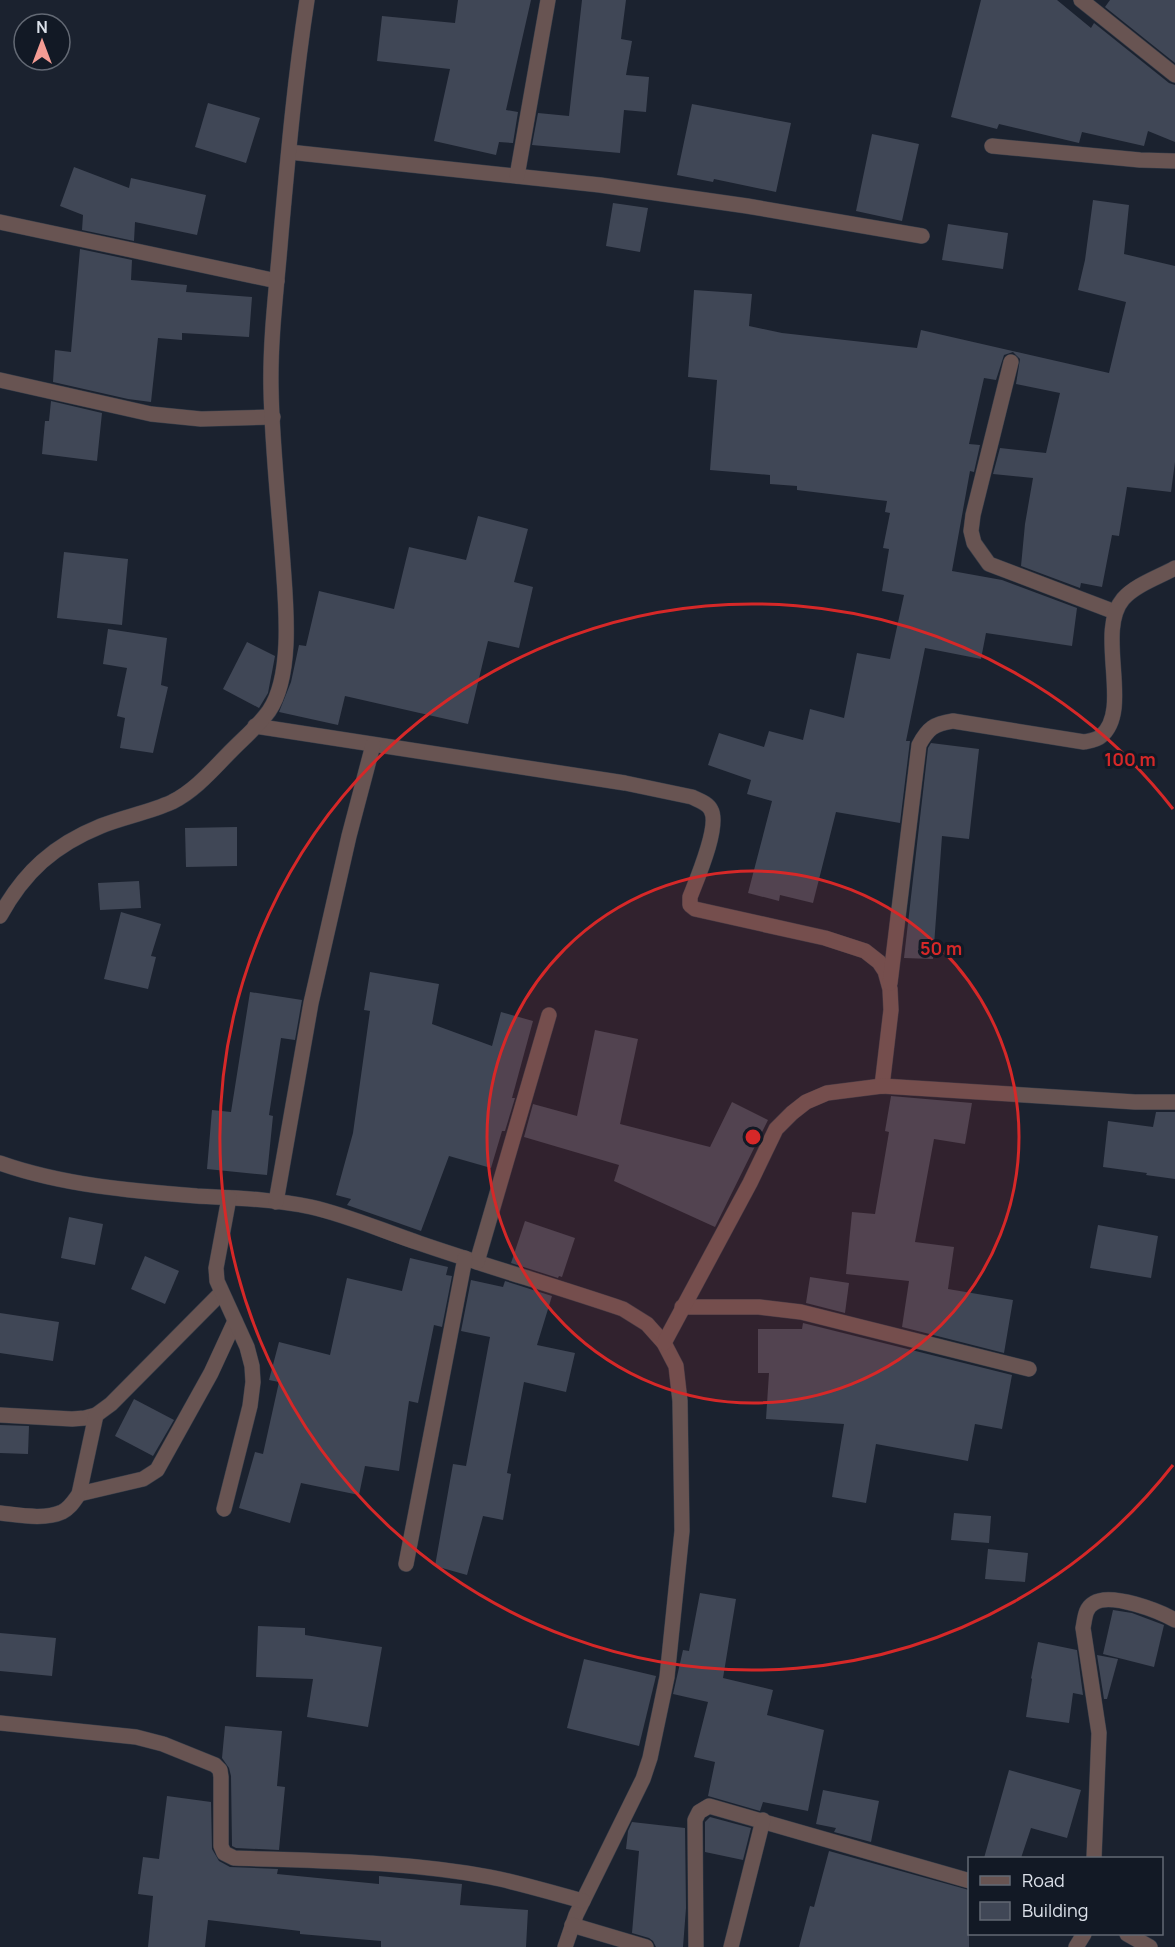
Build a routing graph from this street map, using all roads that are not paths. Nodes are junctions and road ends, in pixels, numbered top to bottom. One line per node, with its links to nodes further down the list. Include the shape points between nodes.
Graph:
1 (307, 0): 6 (street)
2 (548, 0): 8 (street)
3 (1081, 0): 4 (street)
4 (1175, 75)
5 (992, 146): 7 (street)
6 (289, 152): 8 (street); 11 (street)
7 (1175, 161)
8 (518, 176): 10 (street, via 747,206)
9 (0, 222): 11 (street)
10 (922, 236)
11 (277, 281): 14 (street, via 272,348)
12 (1011, 362): 16 (street, via 973,515 974,543 989,564)
13 (0, 380): 14 (street, via 151,414 201,419)
14 (273, 417): 17 (street, via 285,659 270,709)
15 (1175, 568): 16 (street, via 1124,598)
16 (1115, 612): 20 (street, via 1114,710 1110,726 1100,738 1084,742 953,721 926,731 919,745)
17 (255, 726): 18 (street); 19 (street, via 193,788 171,802 99,827 40,861 11,895)
18 (373, 745): 20 (street, via 625,783 699,800 710,807 714,818 690,905 865,951 885,971); 26 (street, via 311,1003)
19 (0, 916)
20 (890, 989): 22 (street)
21 (549, 1015): 27 (street)
22 (882, 1086): 23 (street); 29 (street, via 817,1097 776,1129)
23 (1175, 1102)
24 (0, 1163): 25 (street, via 79,1183)
25 (229, 1198): 26 (street); 28 (street, via 216,1268)
26 (276, 1202): 27 (street, via 335,1214)
27 (471, 1260): 31 (street, via 622,1308 647,1324); 38 (street)
28 (221, 1293): 30 (street); 34 (street)
29 (682, 1307): 31 (street); 32 (street, via 759,1307 801,1312)
30 (235, 1322): 35 (street, via 158,1470 143,1479); 36 (street, via 247,1347 253,1382)
31 (664, 1343): 44 (street, via 676,1366 679,1389 683,1507 667,1677 643,1779)
32 (1029, 1369)
33 (0, 1415): 34 (street, via 72,1419)
34 (96, 1415): 35 (street)
35 (79, 1494): 37 (street, via 63,1511 51,1514)
36 (224, 1509)
37 (0, 1513)
38 (406, 1564)
39 (1175, 1620): 42 (street, via 1160,1612 1109,1599 1095,1602 1087,1610 1083,1628 1099,1733)
40 (0, 1723): 44 (street, via 136,1737 215,1765 221,1777 221,1846 224,1853 234,1858 415,1866 490,1877)
41 (763, 1820): 43 (street); 49 (street, via 709,1806 699,1812 695,1820); 50 (street)
42 (1094, 1857)
43 (968, 1881)
44 (583, 1901): 45 (street)
45 (572, 1925): 47 (street); 48 (street)
46 (1130, 1939): 51 (street)
47 (565, 1947)
48 (646, 1947)
49 (696, 1947)
50 (731, 1947)
51 (1150, 1947)

